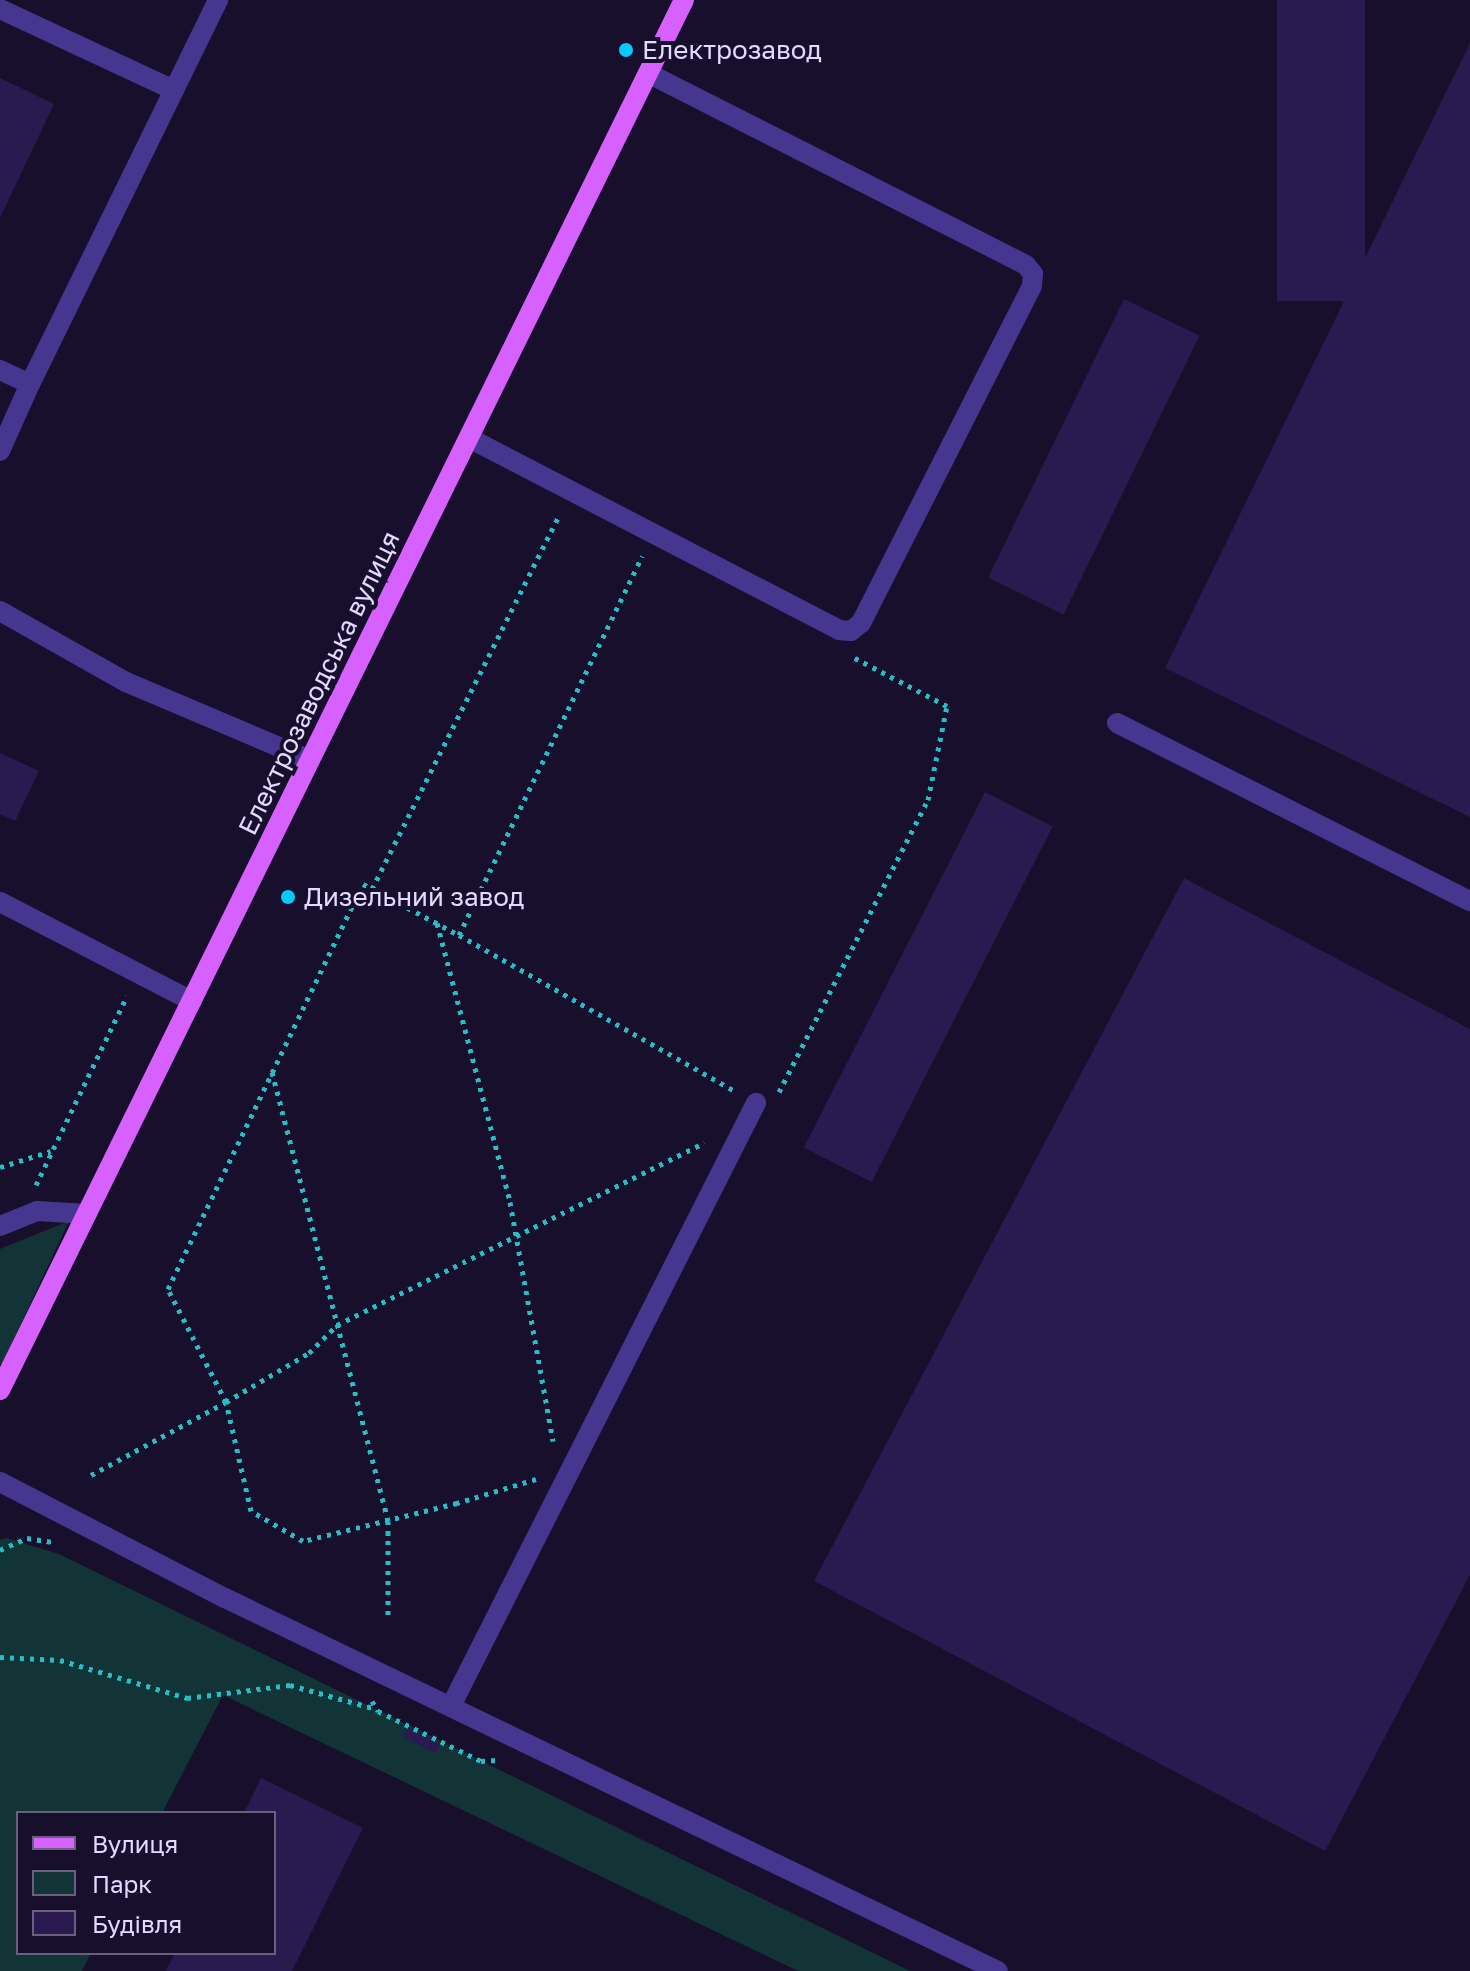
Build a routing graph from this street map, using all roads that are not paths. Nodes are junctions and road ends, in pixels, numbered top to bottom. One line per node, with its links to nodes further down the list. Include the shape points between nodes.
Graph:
1 (218, 0): 5 (street)
2 (684, 0): 4 (main road, Електрозаводська вулиця)
3 (0, 9): 5 (street)
4 (648, 73): 8 (main road, Електрозаводська вулиця); 8 (street, via 1026,265 1033,274 1032,286 861,623 851,631 839,630)
5 (174, 90): 7 (street)
6 (0, 370): 7 (street)
7 (30, 384): 9 (street)
8 (469, 438): 12 (main road, Електрозаводська вулиця)
9 (0, 451)
10 (0, 611): 12 (street, via 126,682)
11 (1117, 723): 13 (street)
12 (310, 760): 15 (main road, Електрозаводська вулиця)
13 (1470, 901)
14 (0, 902): 15 (street)
15 (192, 1001): 17 (main road, Електрозаводська вулиця)
16 (756, 1103): 21 (street)
17 (87, 1214): 18 (street, via 37,1211); 19 (main road, Електрозаводська вулиця)
18 (0, 1226)
19 (0, 1390)
20 (0, 1482): 21 (street, via 198,1585)
21 (451, 1706): 22 (street)
22 (998, 1971)

